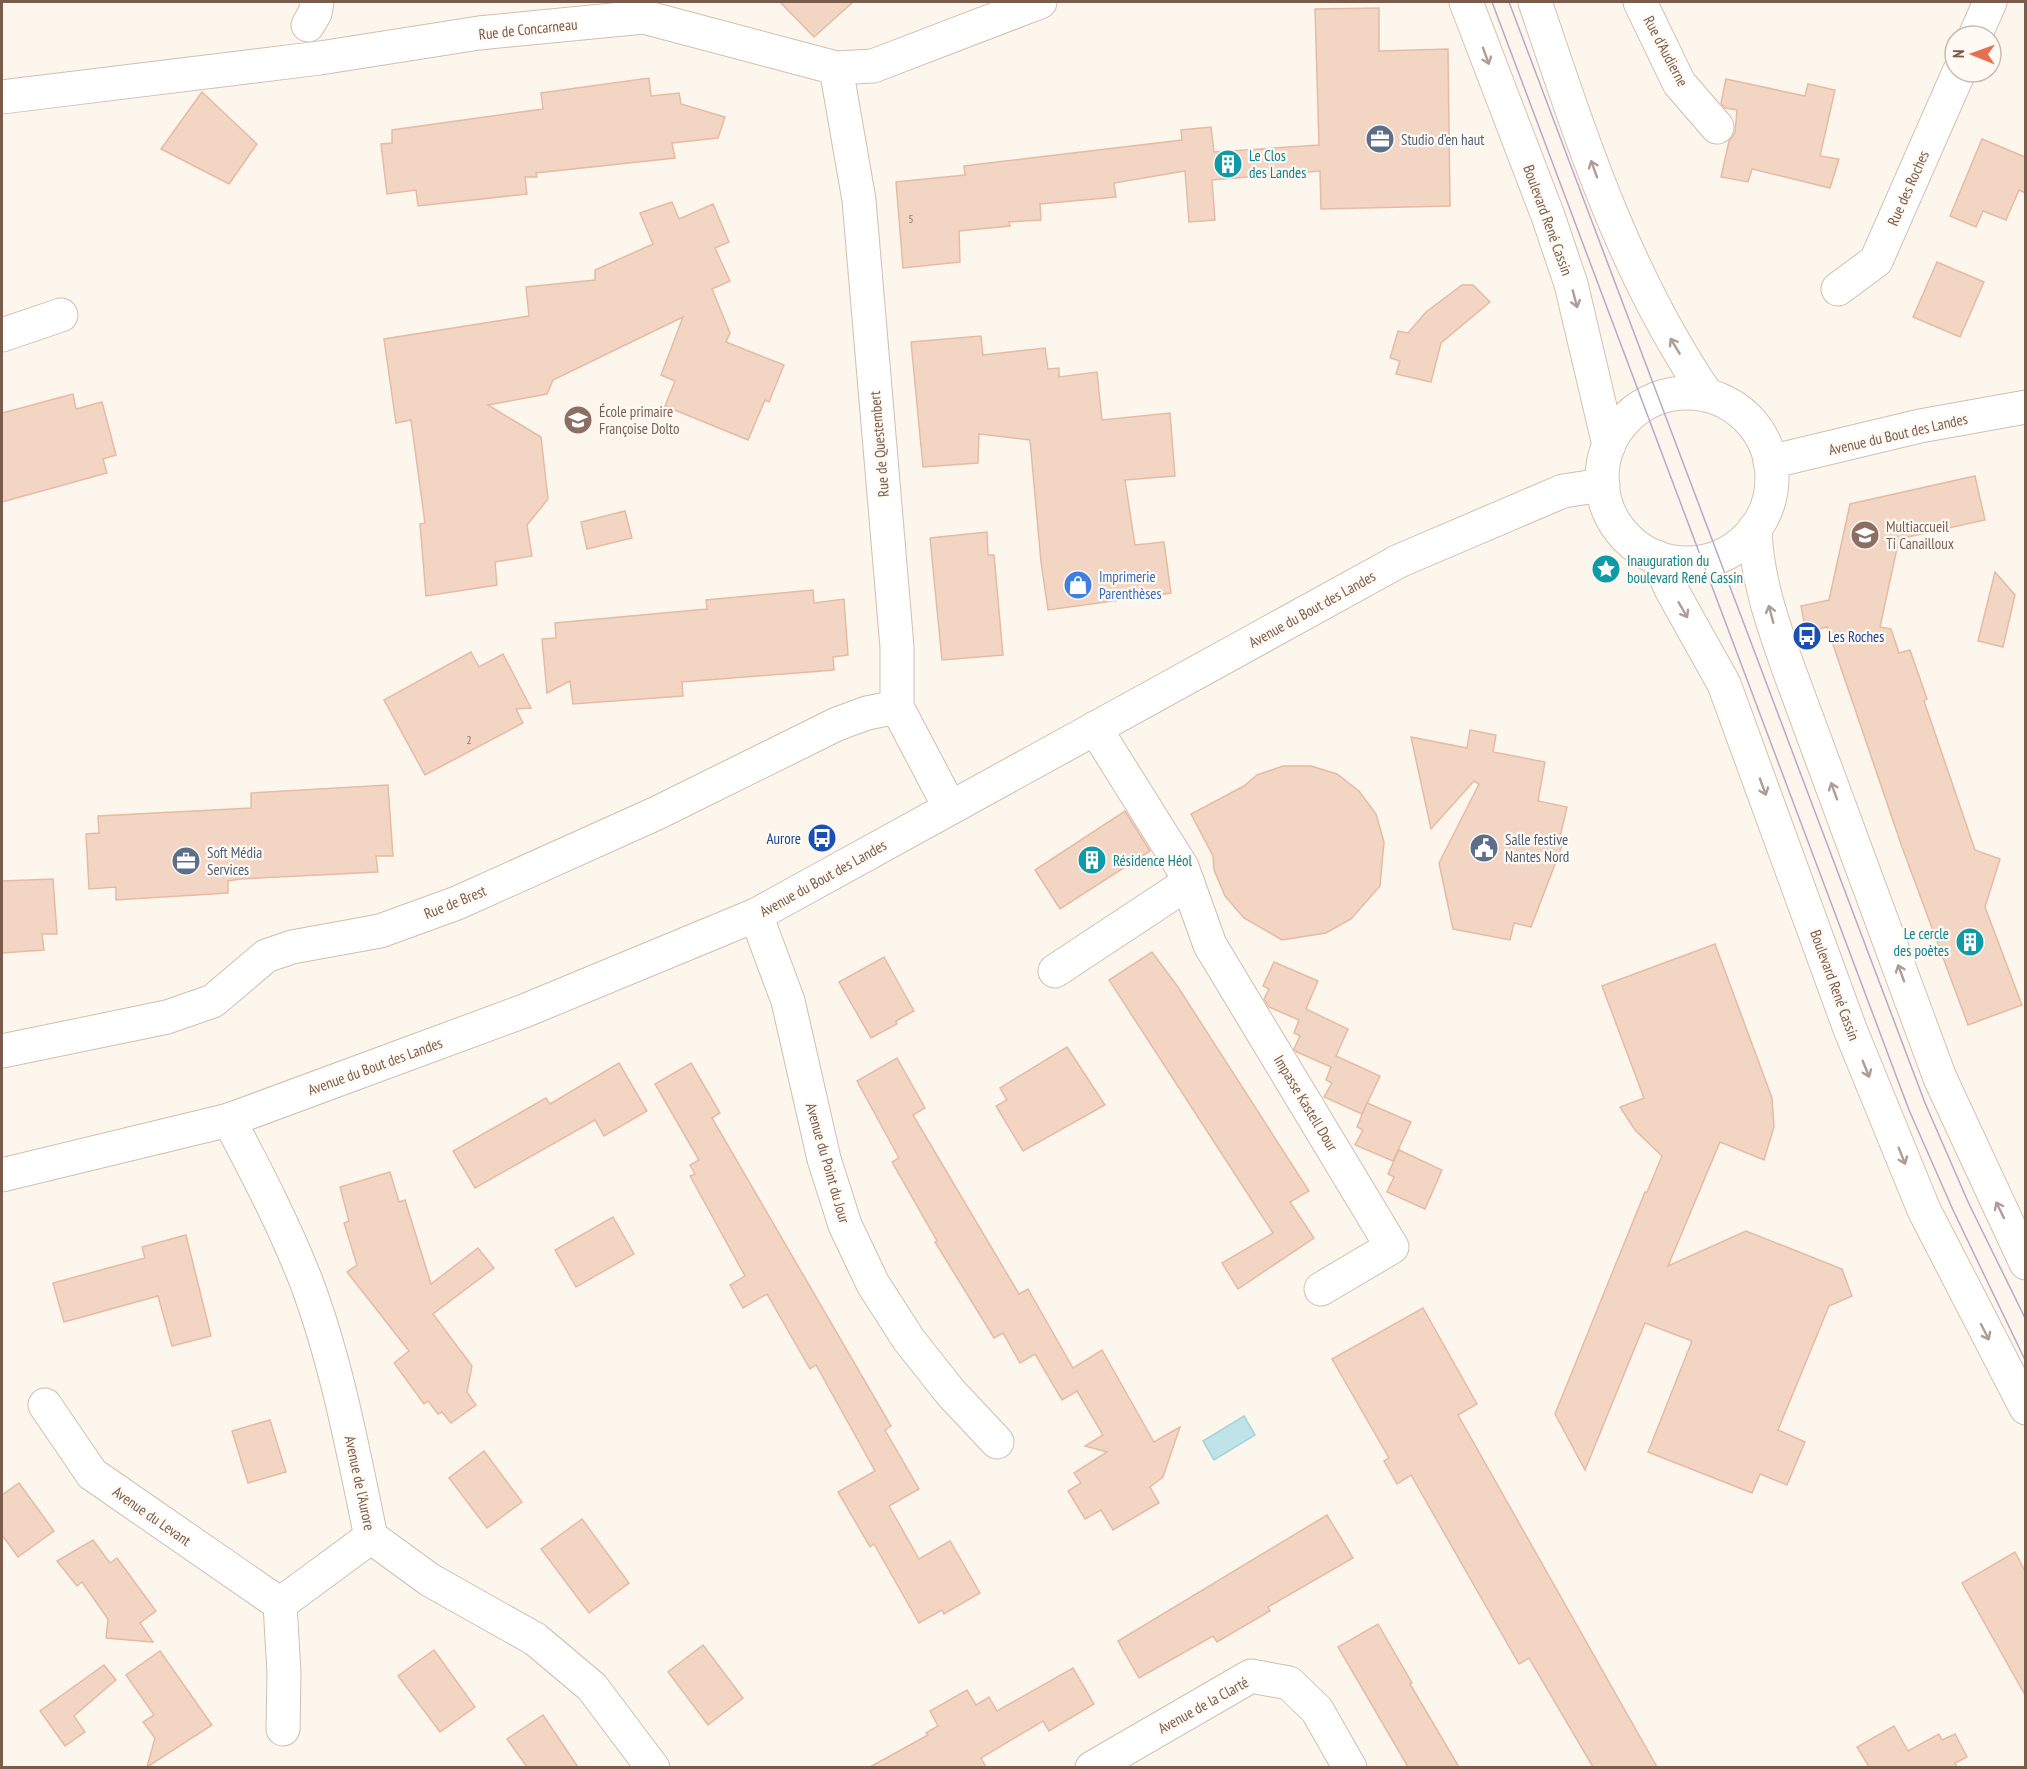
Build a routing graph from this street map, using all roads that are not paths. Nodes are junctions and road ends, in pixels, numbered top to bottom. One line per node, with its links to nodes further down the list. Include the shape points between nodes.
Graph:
1 (1040, 2): 7 (street, Rue de Concarneau, via 873,66)
2 (1466, 2): 16 (street, Boulevard René Cassin, one-way to 16, via 1571,284)
3 (1535, 2): 14 (street, one-way to 3, via 1663,326 1620,239)
4 (1640, 2): 10 (street, Rue d'Audierne, via 1679,83)
5 (1990, 2): 6 (street)
6 (1980, 24)
7 (837, 68): 9 (street, Rue de Concarneau, via 644,17 479,33 320,58); 21 (street, Rue de Questembert, via 859,200 897,647)
8 (1954, 84): 11 (street, Rue des Roches, via 1876,261)
9 (2, 97)
10 (1716, 127)
11 (1838, 289)
12 (61, 315): 13 (street)
13 (2, 335)
14 (1707, 395): 16 (street, via 1683,393 1651,401 1624,422); 17 (street, via 1737,408 1749,419 1759,432)
15 (2025, 407): 17 (street, Avenue du Bout des Landes, via 1920,426)
16 (1609, 445): 18 (street)
17 (1770, 462): 19 (street, via 1768,504)
18 (1603, 485): 20 (street, via 1620,529 1630,541); 22 (street, Avenue du Bout des Landes, via 1563,491 1399,561)
19 (1755, 528): 20 (street, via 1739,545 1711,559 1680,562); 30 (street, one-way to 19, via 1940,1078 1789,670 1756,553)
20 (1657, 557): 33 (street, Boulevard René Cassin, one-way to 33, via 1724,684 1850,1029 1924,1210)
21 (897, 707): 23 (street, Rue de Questembert); 27 (street, Rue de Brest, via 837,724 657,813 457,903 380,931 292,947 266,956 213,1001 167,1017)
22 (1095, 728): 23 (street, Avenue du Bout des Landes); 24 (street, Impasse Kastell Dour, via 1182,867)
23 (950, 808): 25 (street, Avenue du Bout des Landes)
24 (1188, 883): 26 (street); 31 (street, Impasse Kastell Dour, via 1210,945 1392,1247)
25 (756, 915): 28 (street, Avenue du Bout des Landes, via 524,1011); 34 (street, Avenue du Point du Jour, via 788,1001 824,1159 850,1234 873,1284 909,1340)
26 (1055, 971)
27 (2, 1051)
28 (229, 1120): 29 (street, Avenue du Bout des Landes); 35 (street, Avenue de l'Aurore, via 273,1202 306,1282 333,1368)
29 (2, 1175)
30 (2025, 1263)
31 (1321, 1289)
32 (45, 1405): 36 (street, Avenue du Levant, via 92,1474)
33 (2025, 1408)
34 (997, 1442)
35 (371, 1537): 36 (street); 38 (street, Avenue de l'Aurore, via 430,1580 535,1639 592,1687)
36 (280, 1604): 37 (street)
37 (283, 1729)
38 (653, 1767)
39 (1092, 1767): 40 (street, Avenue de la Clarté, via 1251,1676 1289,1683 1317,1710)
40 (1350, 1767)

